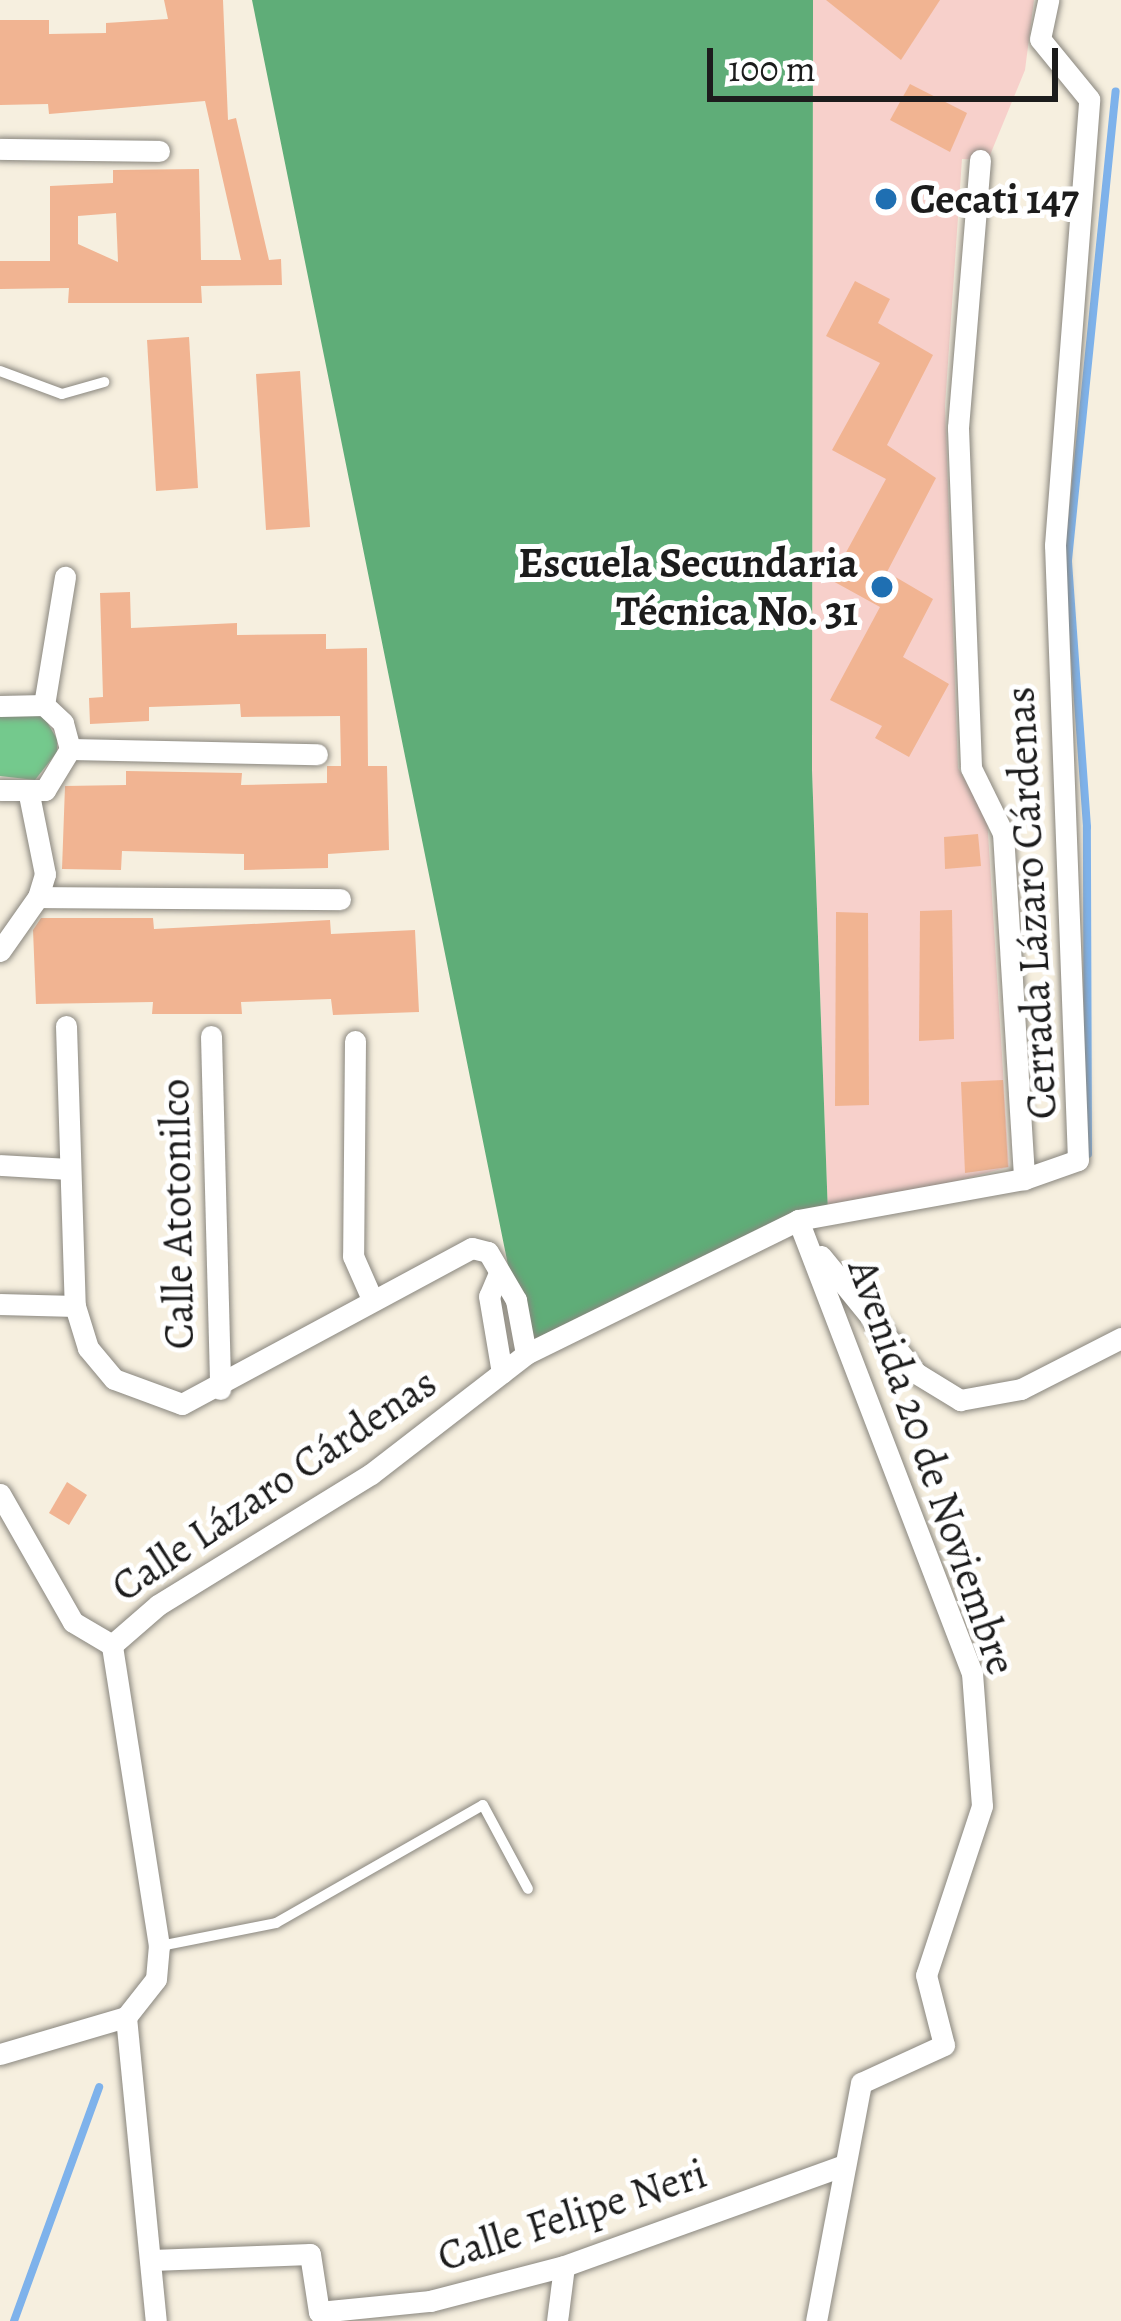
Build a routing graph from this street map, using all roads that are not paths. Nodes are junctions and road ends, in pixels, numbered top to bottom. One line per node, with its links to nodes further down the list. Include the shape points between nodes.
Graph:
1 (1048, 0): 22 (street, Cerrada Lázaro Cárdenas, via 1040,39 1089,99 1054,545 1081,1146 1068,1168)
2 (0, 149): 3 (street)
3 (159, 151)
4 (980, 160): 22 (street, via 958,428 971,768 1003,833)
5 (0, 371): 6 (lane, via 62,394)
6 (104, 382)
7 (65, 577): 8 (street)
8 (44, 705): 9 (street); 10 (street, via 64,723)
9 (0, 706)
10 (70, 749): 11 (street); 13 (street, via 58,779)
11 (317, 754)
12 (0, 790): 13 (street)
13 (29, 795): 14 (street, via 45,874)
14 (38, 897): 15 (street); 16 (street)
15 (340, 899)
16 (0, 952)
17 (66, 1026): 21 (street)
18 (212, 1036): 32 (street, Calle Atotonilco)
19 (355, 1041): 26 (street, via 353,1256)
20 (0, 1165): 21 (street)
21 (67, 1169): 28 (street)
22 (1024, 1180): 23 (street, Cerrada Lázaro Cárdenas)
23 (798, 1220): 24 (street, Avenida 20 de Noviembre); 30 (street, Cerrada Lázaro Cárdenas)
24 (813, 1247): 29 (street, via 916,1373 960,1400 1021,1389); 39 (street, Avenida 20 de Noviembre, via 972,1672 982,1806 926,1975 944,2045 861,2084)
25 (500, 1273): 26 (street, via 488,1252 472,1248); 30 (street, via 516,1300); 31 (street, via 489,1296)
26 (372, 1299): 32 (street)
27 (0, 1304): 28 (street)
28 (75, 1306): 32 (street, via 88,1348 115,1378 182,1404)
29 (1121, 1338)
30 (526, 1354): 31 (street, Cerrada Lázaro Cárdenas)
31 (502, 1373): 34 (street, Calle Lázaro Cárdenas, via 371,1474 158,1605)
32 (220, 1390)
33 (0, 1494): 34 (street, via 73,1622)
34 (112, 1645): 36 (street, Calle Lázaro Cárdenas)
35 (528, 1889): 36 (lane, via 484,1804 276,1923)
36 (159, 1946): 37 (street, Calle Lázaro Cárdenas, via 152,1990)
37 (126, 2018): 38 (street); 40 (street)
38 (0, 2054)
39 (844, 2165): 41 (street, Calle Felipe Neri); 45 (street, Avenida 20 de Noviembre)
40 (152, 2260): 42 (street, Calle Felipe Neri, via 310,2254 319,2312); 43 (street)
41 (564, 2266): 42 (street, Calle Felipe Neri); 44 (street)
42 (429, 2311)
43 (156, 2321)
44 (557, 2321)
45 (816, 2321)

